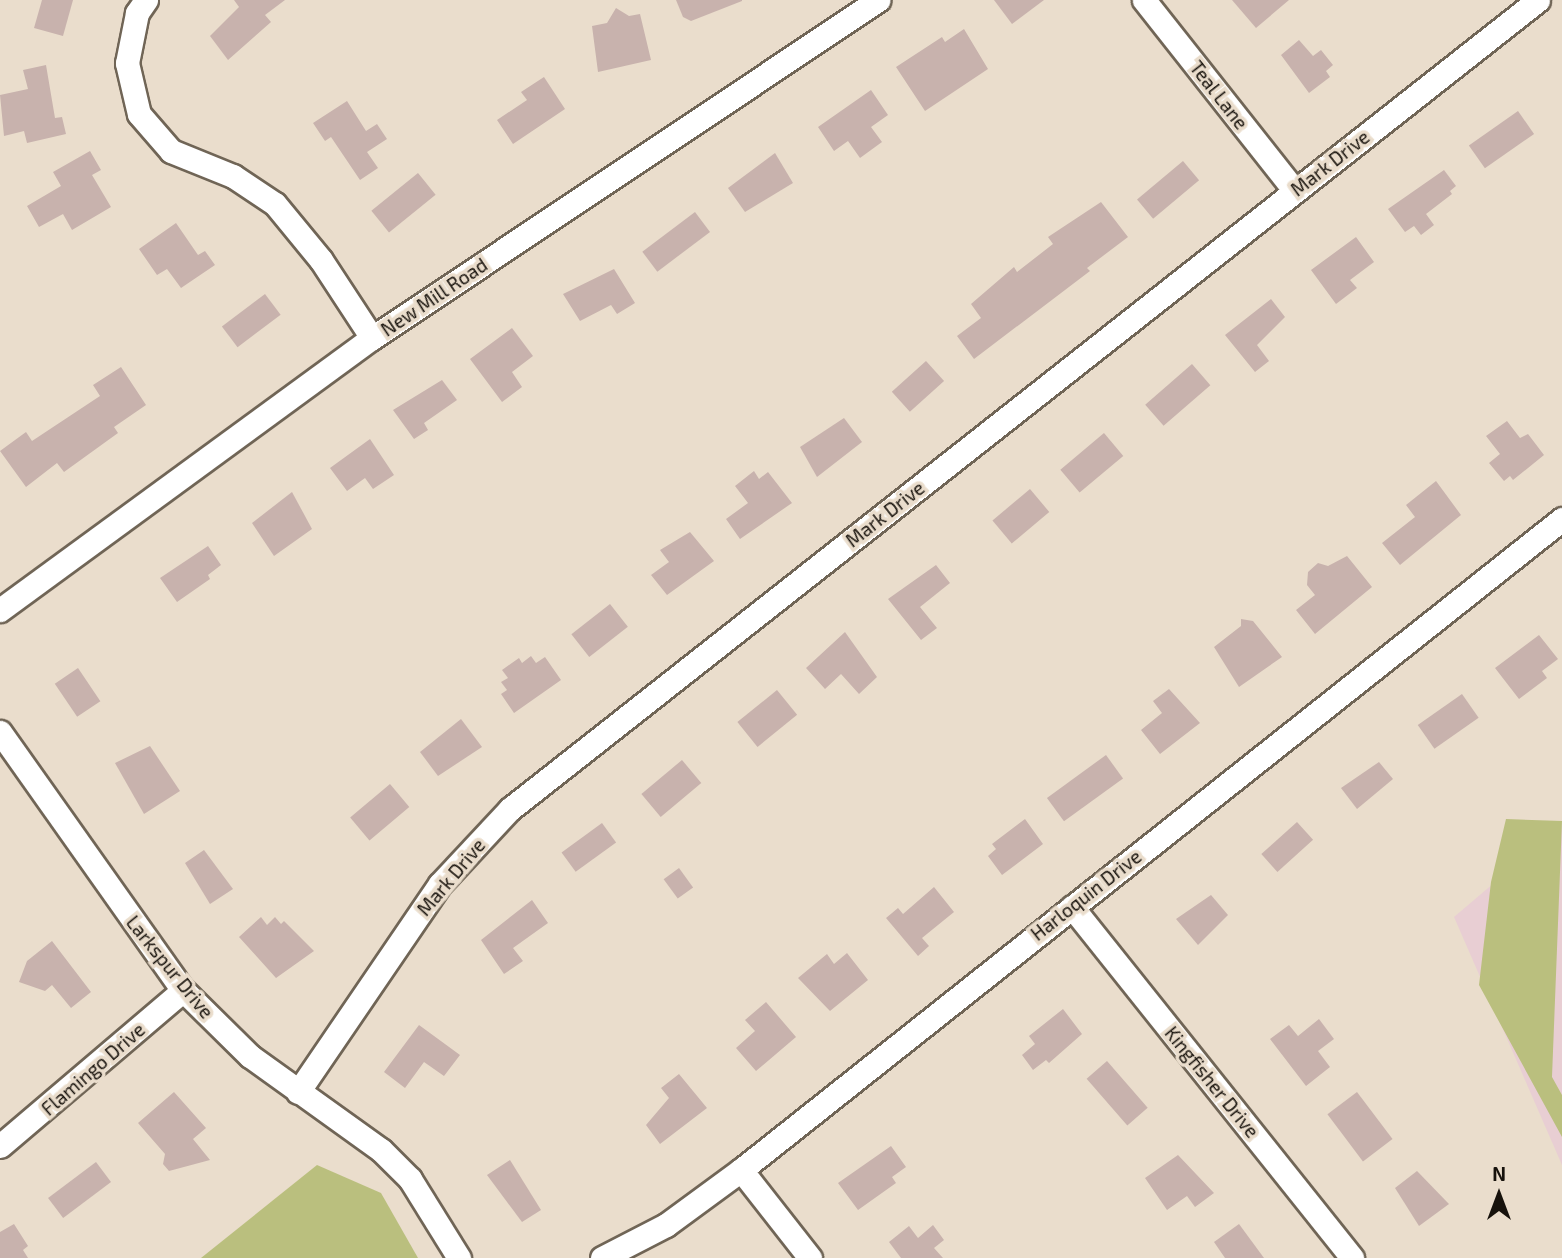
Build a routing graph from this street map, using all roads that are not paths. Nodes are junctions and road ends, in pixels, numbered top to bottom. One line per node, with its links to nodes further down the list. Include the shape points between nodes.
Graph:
1 (146, 0): 6 (street, via 137,13 127,63 139,114 171,151 233,176 275,204 321,260)
2 (878, 0): 6 (street, New Mill Road)
3 (1144, 0): 5 (street, Teal Lane)
4 (1538, 0): 5 (street, Mark Drive)
5 (1295, 191): 12 (street, Mark Drive, via 510,809 440,884)
6 (372, 338): 8 (street, New Mill Road)
7 (1562, 519): 10 (street, Harloquin Drive)
8 (0, 610)
9 (0, 732): 11 (street, Larkspur Drive)
10 (1072, 907): 14 (street, Harloquin Drive); 18 (street, Kingfisher Drive)
11 (183, 990): 12 (street, Larkspur Drive, via 250,1056); 13 (street, Flamingo Drive)
12 (298, 1092): 15 (street, Larkspur Drive, via 381,1150 410,1179)
13 (0, 1146)
14 (741, 1170): 16 (street, Harloquin Drive, via 666,1226); 17 (street)
15 (459, 1258)
16 (602, 1258)
17 (810, 1258)
18 (1352, 1258)

